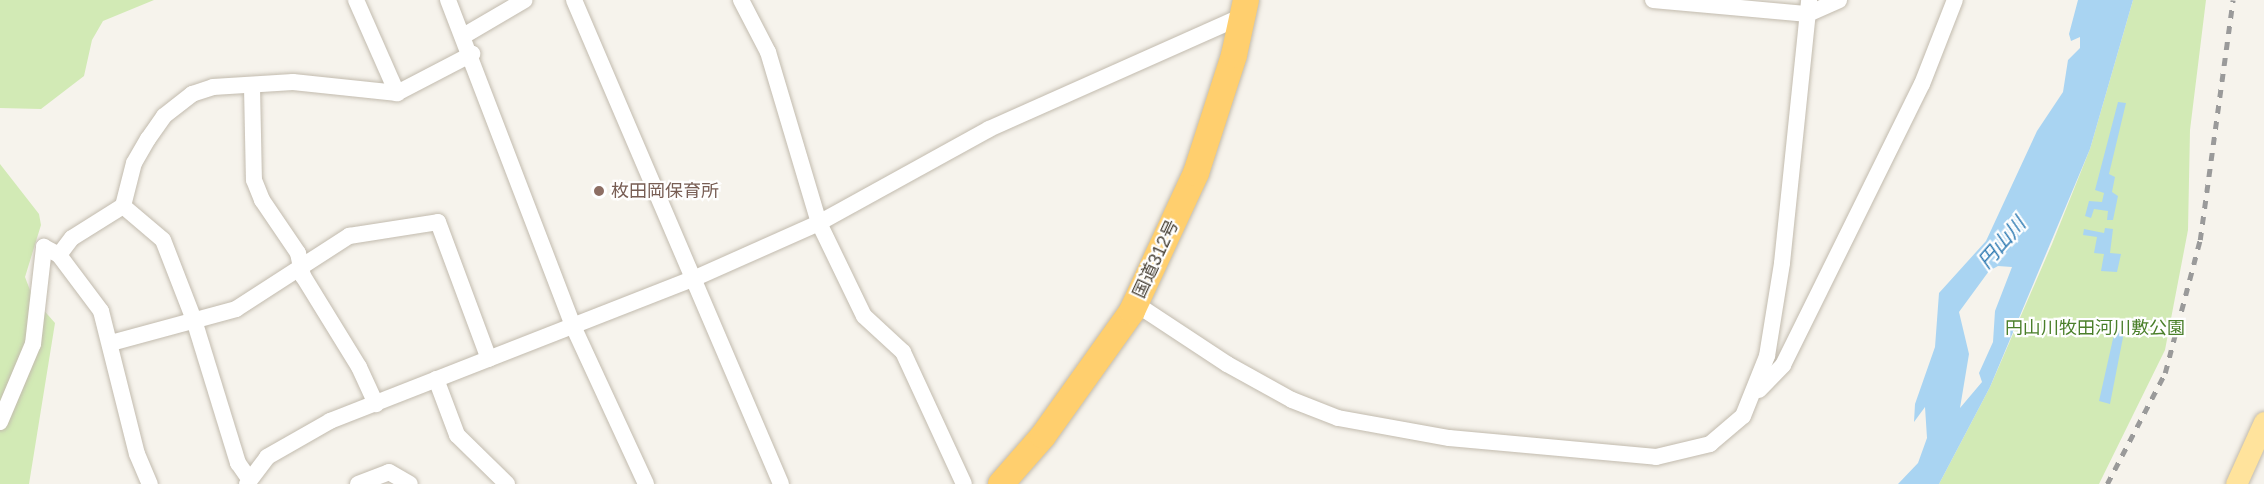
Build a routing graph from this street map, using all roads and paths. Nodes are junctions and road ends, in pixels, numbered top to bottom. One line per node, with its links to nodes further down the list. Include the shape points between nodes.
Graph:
1 (356, 0): 14 (street)
2 (448, 0): 11 (street)
3 (525, 0): 11 (street)
4 (574, 0): 19 (street)
5 (741, 0): 16 (street, via 768,52)
6 (1653, 0): 9 (street)
7 (1839, 0): 9 (street)
8 (1955, 0): 26 (street, via 1922,84 1783,365)
9 (1808, 7): 26 (street, via 1782,263 1767,356)
10 (1245, 8): 16 (street, via 988,129); 20 (highway, 国道312号, via 1196,173)
11 (465, 35): 12 (street)
12 (472, 54): 14 (street); 22 (street)
13 (252, 87): 14 (street, via 293,82); 15 (street, via 213,87 192,94 164,116 134,163); 18 (street, via 254,180)
14 (397, 93)
15 (123, 206): 17 (street, via 72,238); 21 (street, via 163,240)
16 (819, 223): 19 (street); 37 (street, via 864,316 903,352)
17 (59, 255): 23 (street, via 101,311); 28 (street, via 44,248 33,344)
18 (300, 265): 21 (street, via 236,309); 24 (street, via 349,236 438,222); 27 (street)
19 (693, 279): 22 (street); 36 (street)
20 (1136, 304): 26 (street, via 1292,400 1338,418 1402,431 1656,457 1710,444 1736,424); 38 (highway, 国道312号, via 1043,436)
21 (195, 320): 23 (street); 30 (street, via 238,462)
22 (573, 326): 24 (street); 35 (street)
23 (111, 343): 31 (street, via 137,454)
24 (489, 359): 25 (street)
25 (436, 379): 27 (street); 34 (street, via 457,435)
26 (1756, 393)
27 (376, 404): 30 (street, via 283,445)
28 (0, 422)
29 (2264, 422): 39 (main road)
30 (248, 482)
31 (150, 484)
32 (358, 484): 33 (street, via 389,472)
33 (410, 484)
34 (507, 484)
35 (646, 484)
36 (781, 484)
37 (964, 484)
38 (1001, 484)
39 (2236, 484)

